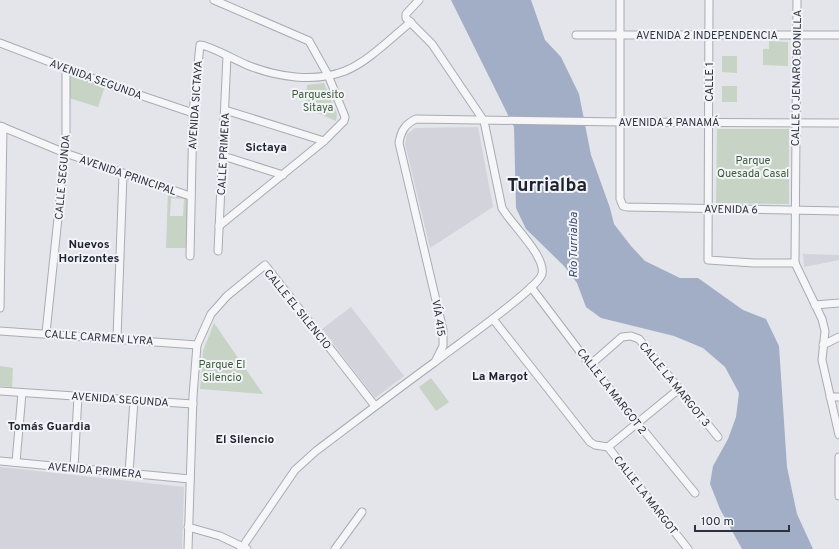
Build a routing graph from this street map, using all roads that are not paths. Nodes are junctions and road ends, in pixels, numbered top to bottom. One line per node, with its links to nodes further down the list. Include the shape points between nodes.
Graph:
1 (214, 0): 15 (street, via 309,41)
2 (620, 0): 10 (street)
3 (709, 0): 11 (street, CALLE 1)
4 (797, 0): 8 (street, CALLE 0 JENARO BONILLA)
5 (419, 1): 6 (street, via 406,14 406,18)
6 (411, 22): 15 (street, AVENIDA SICTAYA, via 360,62 345,71); 19 (street, via 432,44)
7 (576, 35): 10 (street, AVENIDA 2 INDEPENDENCIA)
8 (796, 35): 9 (street, AVENIDA 2 INDEPENDENCIA); 11 (street, AVENIDA 2 INDEPENDENCIA); 22 (street, CALLE 0 JENARO BONILLA)
9 (839, 35)
10 (620, 36): 11 (street, AVENIDA 2 INDEPENDENCIA); 20 (street)
11 (709, 36): 21 (street, CALLE 1)
12 (0, 43): 14 (street, AVENIDA SEGUNDA)
13 (227, 56): 15 (street, AVENIDA SICTAYA, via 274,74 310,78); 16 (street, CALLE PRIMERA); 17 (street, AVENIDA SICTAYA, via 200,45)
14 (66, 68): 17 (street, AVENIDA SEGUNDA); 26 (street, CALLE SEGUNDA)
15 (328, 75): 25 (street, via 345,117)
16 (225, 110): 25 (street); 27 (street, CALLE PRIMERA)
17 (193, 113): 30 (street, AVENIDA SICTAYA)
18 (500, 120): 19 (street, VÍA 415); 20 (street, AVENIDA 4 PANAMÁ)
19 (484, 121): 38 (street, via 502,208 530,244 541,263 542,274); 49 (street, VÍA 415, via 416,119 409,122 400,135 399,143 443,330 443,346)
20 (620, 122): 21 (street, AVENIDA 4 PANAMÁ); 31 (street, AVENIDA 6, via 620,199 623,206)
21 (709, 122): 22 (street, AVENIDA 4 PANAMÁ); 31 (street, CALLE 1)
22 (795, 123): 23 (street, AVENIDA 4 PANAMÁ); 32 (street, CALLE 0 JENARO BONILLA)
23 (839, 123)
24 (2, 126): 26 (street, AVENIDA PRINCIPAL); 41 (street)
25 (324, 141): 29 (street)
26 (65, 153): 28 (street, AVENIDA PRINCIPAL); 44 (street, CALLE SEGUNDA)
27 (223, 156): 29 (street); 34 (street, CALLE PRIMERA)
28 (123, 174): 30 (street, AVENIDA PRINCIPAL); 46 (street)
29 (283, 175): 34 (street)
30 (190, 196): 36 (street, AVENIDA SICTAYA)
31 (708, 208): 32 (street, AVENIDA 6); 37 (street, CALLE 1, via 708,260)
32 (794, 211): 33 (street, AVENIDA 6); 37 (street, CALLE 0 JENARO BONILLA)
33 (839, 211)
34 (219, 226): 35 (street, CALLE PRIMERA)
35 (218, 251)
36 (190, 256)
37 (794, 263): 40 (street, CALLE 0 JENARO BONILLA)
38 (531, 287): 42 (street); 50 (street, CALLE LA MARGOT 2)
39 (839, 303): 40 (street)
40 (814, 305): 47 (street, CALLE 0 JENARO BONILLA, via 825,330)
41 (0, 308)
42 (493, 319): 49 (street); 63 (street, CALLE LA MARGOT, via 590,442)
43 (0, 331): 44 (street, CALLE CARMEN LYRA)
44 (46, 333): 46 (street, CALLE CARMEN LYRA)
45 (839, 337): 47 (street)
46 (117, 338): 48 (street, CALLE CARMEN LYRA)
47 (822, 344): 55 (street, CALLE 0 JENARO BONILLA, via 822,360)
48 (197, 345): 58 (street, CALLE EL SILENCIO); 59 (street, CALLE EL SILENCIO, via 211,314 227,296 265,265)
49 (436, 360): 59 (street)
50 (590, 365): 51 (street, CALLE LA MARGOT 3, via 622,337 631,336 638,339); 60 (street, CALLE LA MARGOT 2)
51 (679, 389): 60 (street); 62 (street, CALLE LA MARGOT 3)
52 (0, 391): 53 (street, AVENIDA SEGUNDA)
53 (22, 393): 54 (street, AVENIDA SEGUNDA); 66 (street)
54 (78, 396): 57 (street, AVENIDA SEGUNDA); 67 (street)
55 (830, 397): 56 (street); 61 (street, CALLE 0 JENARO BONILLA)
56 (839, 397)
57 (134, 400): 58 (street, AVENIDA SEGUNDA); 68 (street)
58 (193, 404): 69 (street, CALLE EL SILENCIO)
59 (375, 406): 74 (street, via 316,450 295,470)
60 (637, 424): 63 (street); 70 (street, CALLE LA MARGOT 2)
61 (839, 435)
62 (718, 437)
63 (608, 447): 77 (street, CALLE LA MARGOT)
64 (839, 457): 71 (street)
65 (0, 461): 66 (street, AVENIDA PRIMERA)
66 (16, 462): 67 (street, AVENIDA PRIMERA)
67 (74, 468): 68 (street, AVENIDA PRIMERA)
68 (129, 473): 69 (street, AVENIDA PRIMERA)
69 (190, 479): 73 (street, CALLE EL SILENCIO)
70 (695, 493)
71 (839, 496)
72 (362, 512): 76 (street)
73 (188, 527): 74 (street, via 220,536); 75 (street, CALLE EL SILENCIO)
74 (244, 548)
75 (188, 549)
76 (335, 549)
77 (688, 549)

